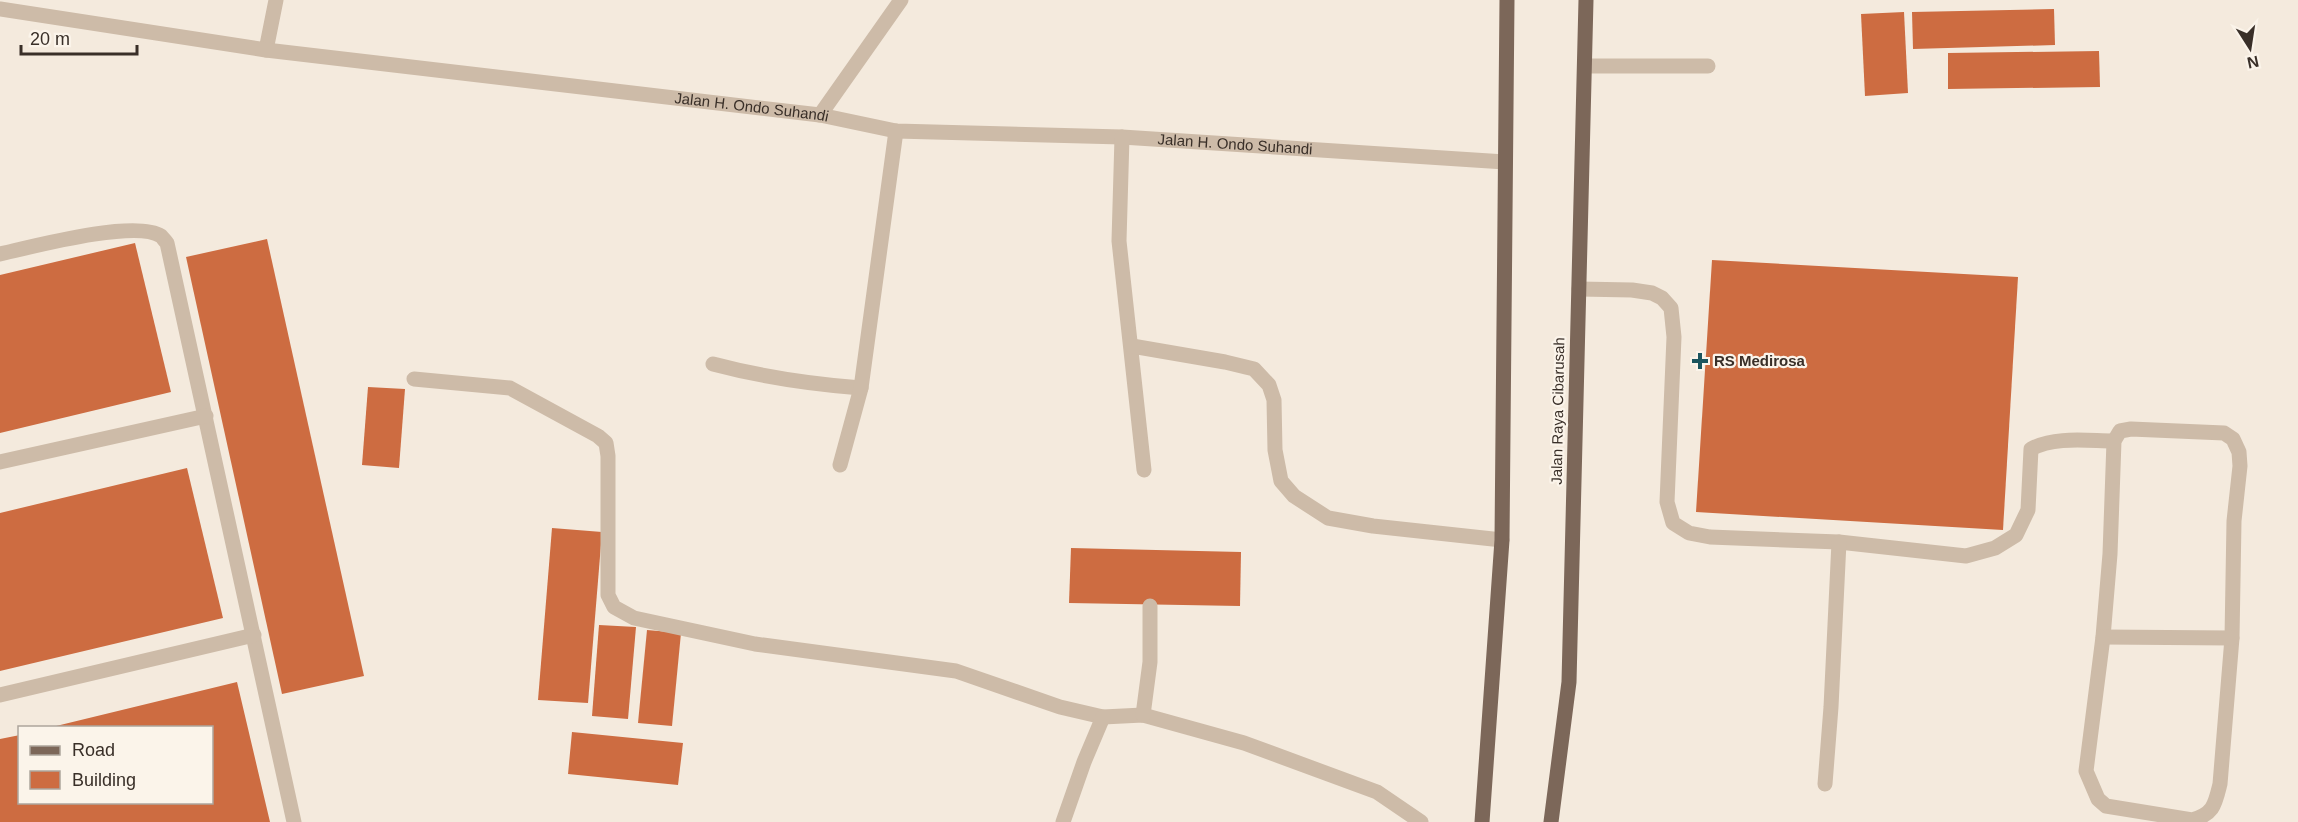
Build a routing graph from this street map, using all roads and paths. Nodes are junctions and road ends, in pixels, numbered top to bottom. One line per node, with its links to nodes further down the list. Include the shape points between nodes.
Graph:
1 (276, 0): 7 (street)
2 (901, 0): 10 (street)
3 (1507, 0): 13 (main road)
4 (1586, 0): 8 (main road, Jalan Raya Cibarusah)
5 (17, 6): 6 (street, Jalan H. Ondo Suhandi); 7 (street, Jalan H. Ondo Suhandi)
6 (0, 9)
7 (266, 50): 10 (street, Jalan H. Ondo Suhandi)
8 (1585, 66): 9 (street); 15 (main road, Jalan Raya Cibarusah)
9 (1708, 66)
10 (820, 115): 11 (street, Jalan H. Ondo Suhandi)
11 (896, 130): 12 (street, Jalan H. Ondo Suhandi); 19 (street)
12 (1122, 136): 13 (street, Jalan H. Ondo Suhandi); 16 (street, via 1119,241)
13 (1505, 162): 25 (main road)
14 (0, 254): 20 (street, via 106,232 160,235 167,243)
15 (1579, 289): 26 (street, via 1652,293 1671,308 1674,337 1666,502 1673,523 1689,533 1710,537); 39 (main road, Jalan Raya Cibarusah, via 1569,682)
16 (1132, 346): 24 (street); 25 (street, via 1254,369 1269,385 1274,400 1275,450 1281,481 1294,496 1328,518)
17 (713, 364): 19 (street, via 756,376)
18 (414, 379): 33 (street, via 510,388 606,443 608,595 614,607 634,618 755,644 956,671 1060,708)
19 (861, 388): 23 (street)
20 (206, 416): 22 (street); 28 (street)
21 (2114, 441): 26 (street, via 2054,441 2031,449 2028,510 2016,535 1995,548 1966,556); 29 (street); 30 (street, via 2120,431 2131,429 2224,433 2233,439 2240,466 2234,521)
22 (0, 462)
23 (840, 465)
24 (1144, 470)
25 (1502, 540): 38 (main road)
26 (1839, 542): 34 (street)
27 (1150, 606): 32 (street)
28 (254, 635): 31 (street); 35 (street)
29 (2103, 637): 30 (street); 30 (street, via 2086,771 2090,783 2106,806 2192,820 2205,816 2215,805 2220,784)
30 (2232, 638)
31 (0, 695)
32 (1143, 715): 33 (street); 37 (street, via 1244,743 1377,792)
33 (1103, 717): 36 (street)
34 (1825, 784)
35 (294, 822)
36 (1063, 822)
37 (1420, 822)
38 (1482, 822)
39 (1551, 822)

